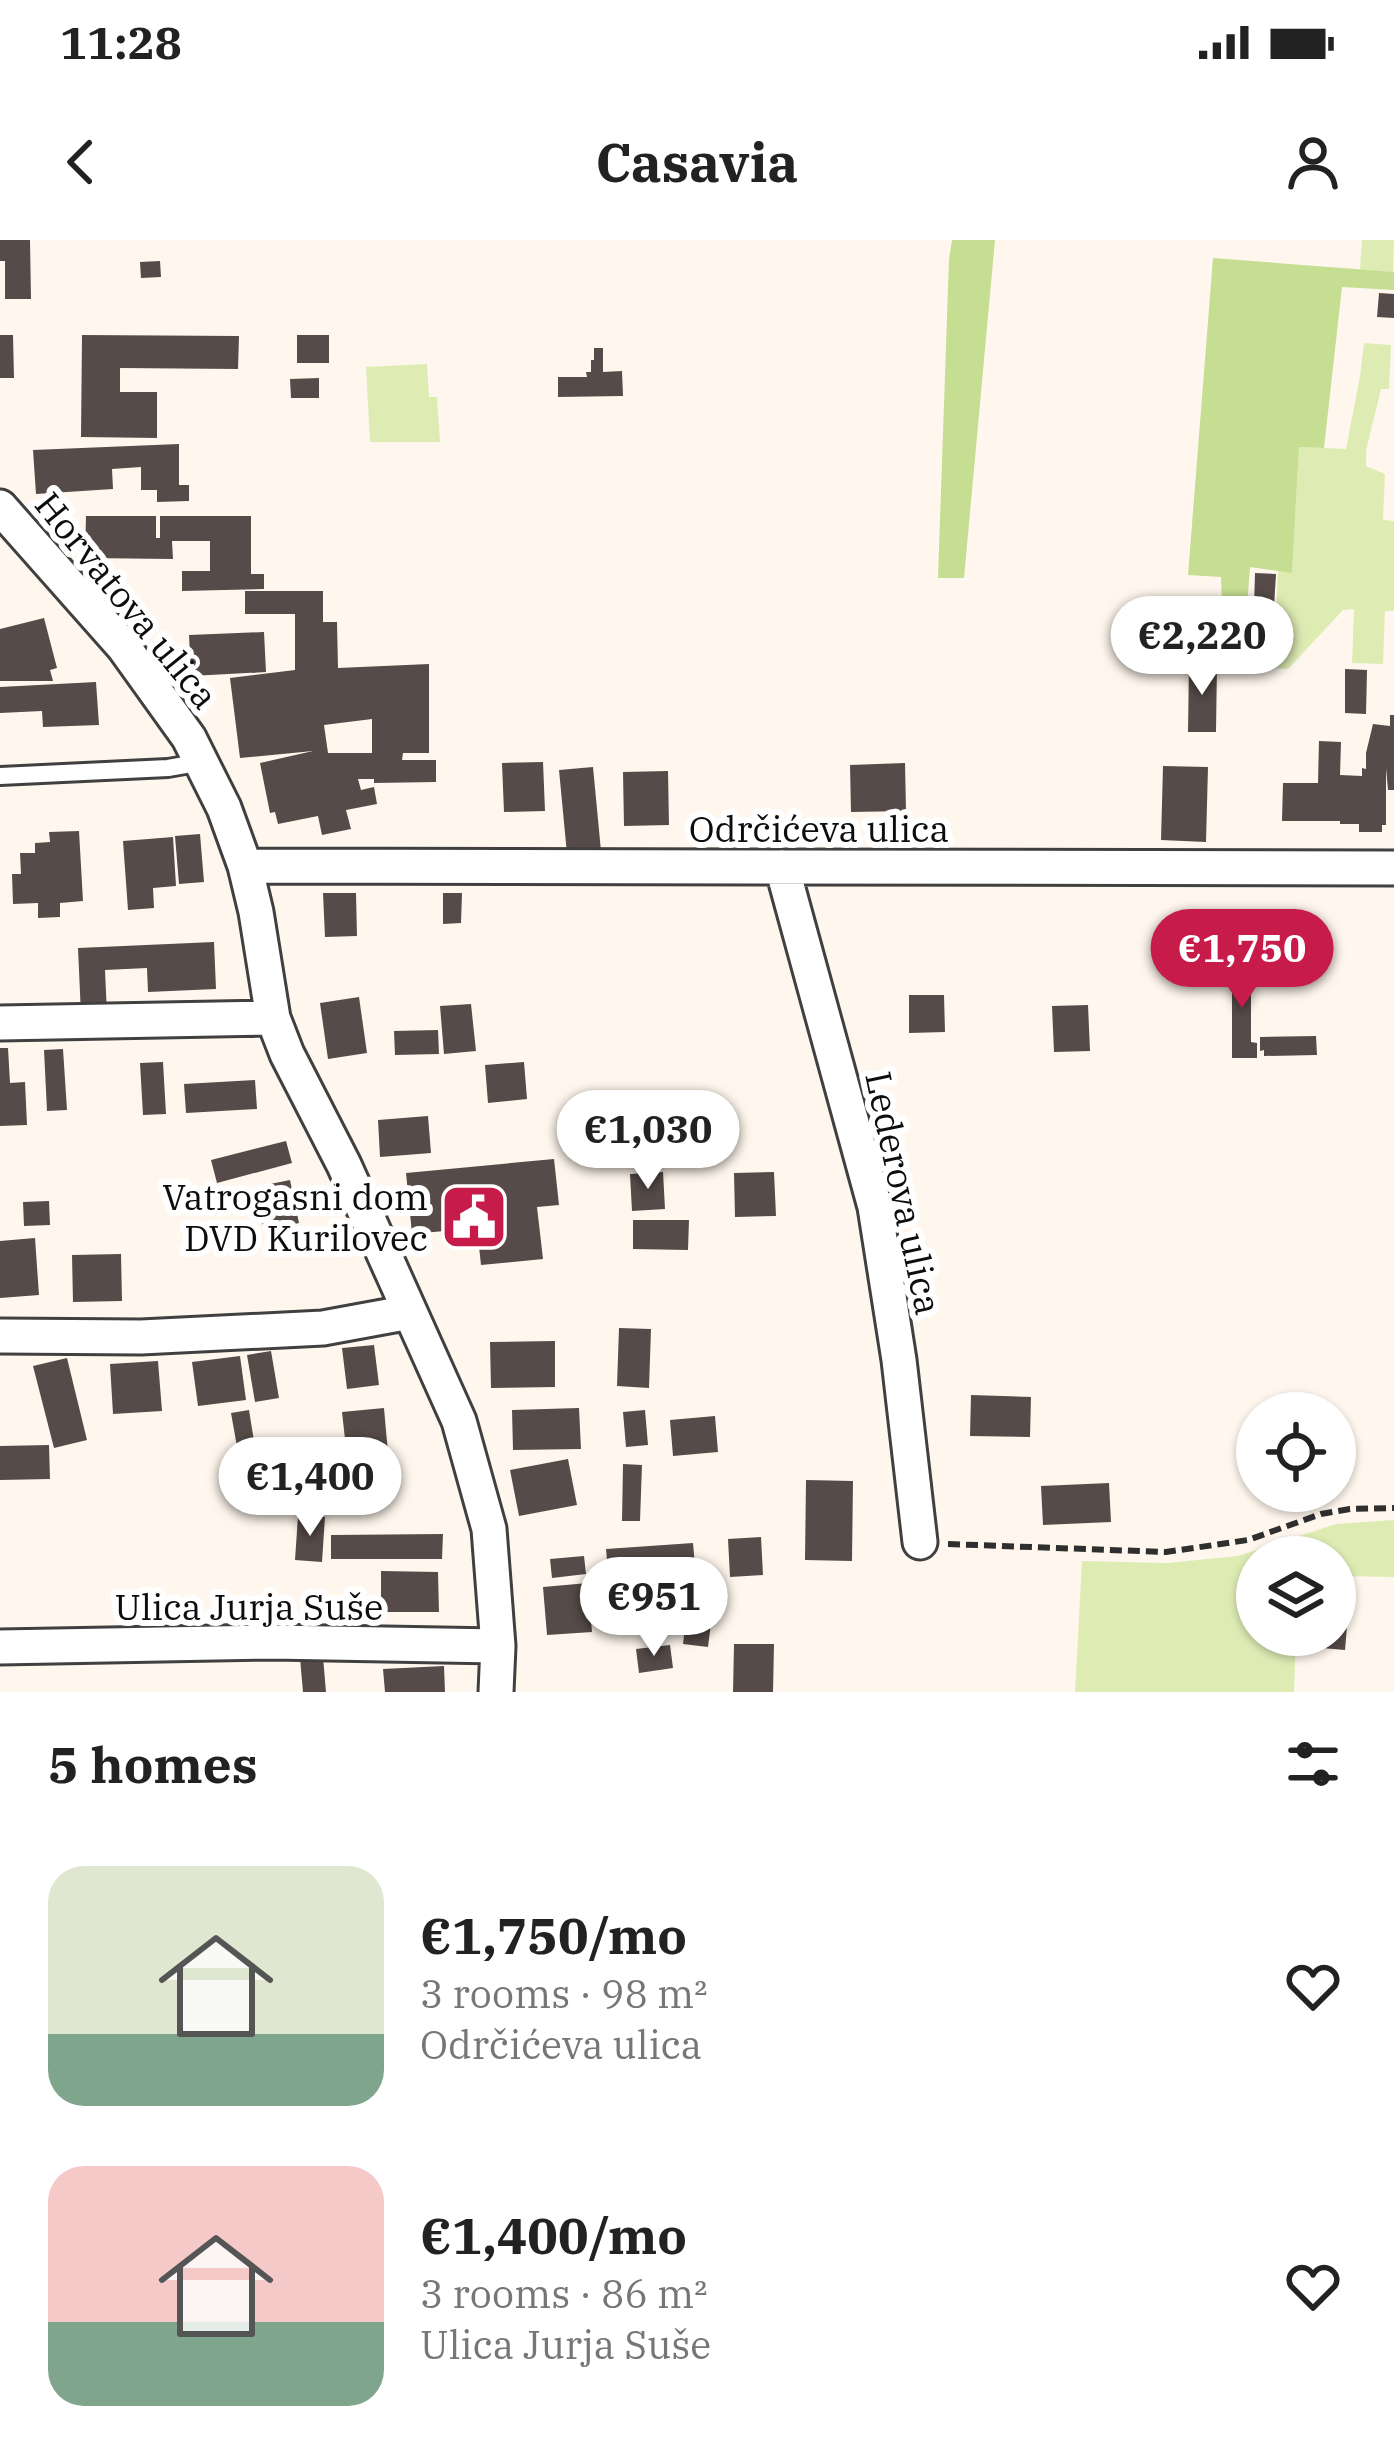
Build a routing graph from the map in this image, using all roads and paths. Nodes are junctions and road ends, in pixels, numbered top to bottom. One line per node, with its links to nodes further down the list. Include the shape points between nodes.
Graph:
1 (0, 507): 2 (street, Horvatova ulica, via 123,646)
2 (202, 762): 3 (lane); 4 (street, Horvatova ulica)
3 (0, 776)
4 (244, 866): 5 (street, Odrčićeva ulica); 7 (street, Horvatova ulica)
5 (782, 867): 6 (street, Odrčićeva ulica); 12 (street, Lederova ulica, via 875,1207)
6 (1394, 868)
7 (273, 1018): 8 (street); 9 (street, Horvatova ulica)
8 (0, 1023)
9 (410, 1312): 10 (street, via 323,1328); 13 (street, Horvatova ulica, via 459,1421 489,1529)
10 (0, 1336)
11 (1394, 1508): 12 (path, via 1321,1514 1248,1540 1166,1552)
12 (920, 1542)
13 (498, 1646): 14 (street, Ulica Jurja Suše); 15 (street, Horvatova ulica)
14 (0, 1647)
15 (496, 1692)

